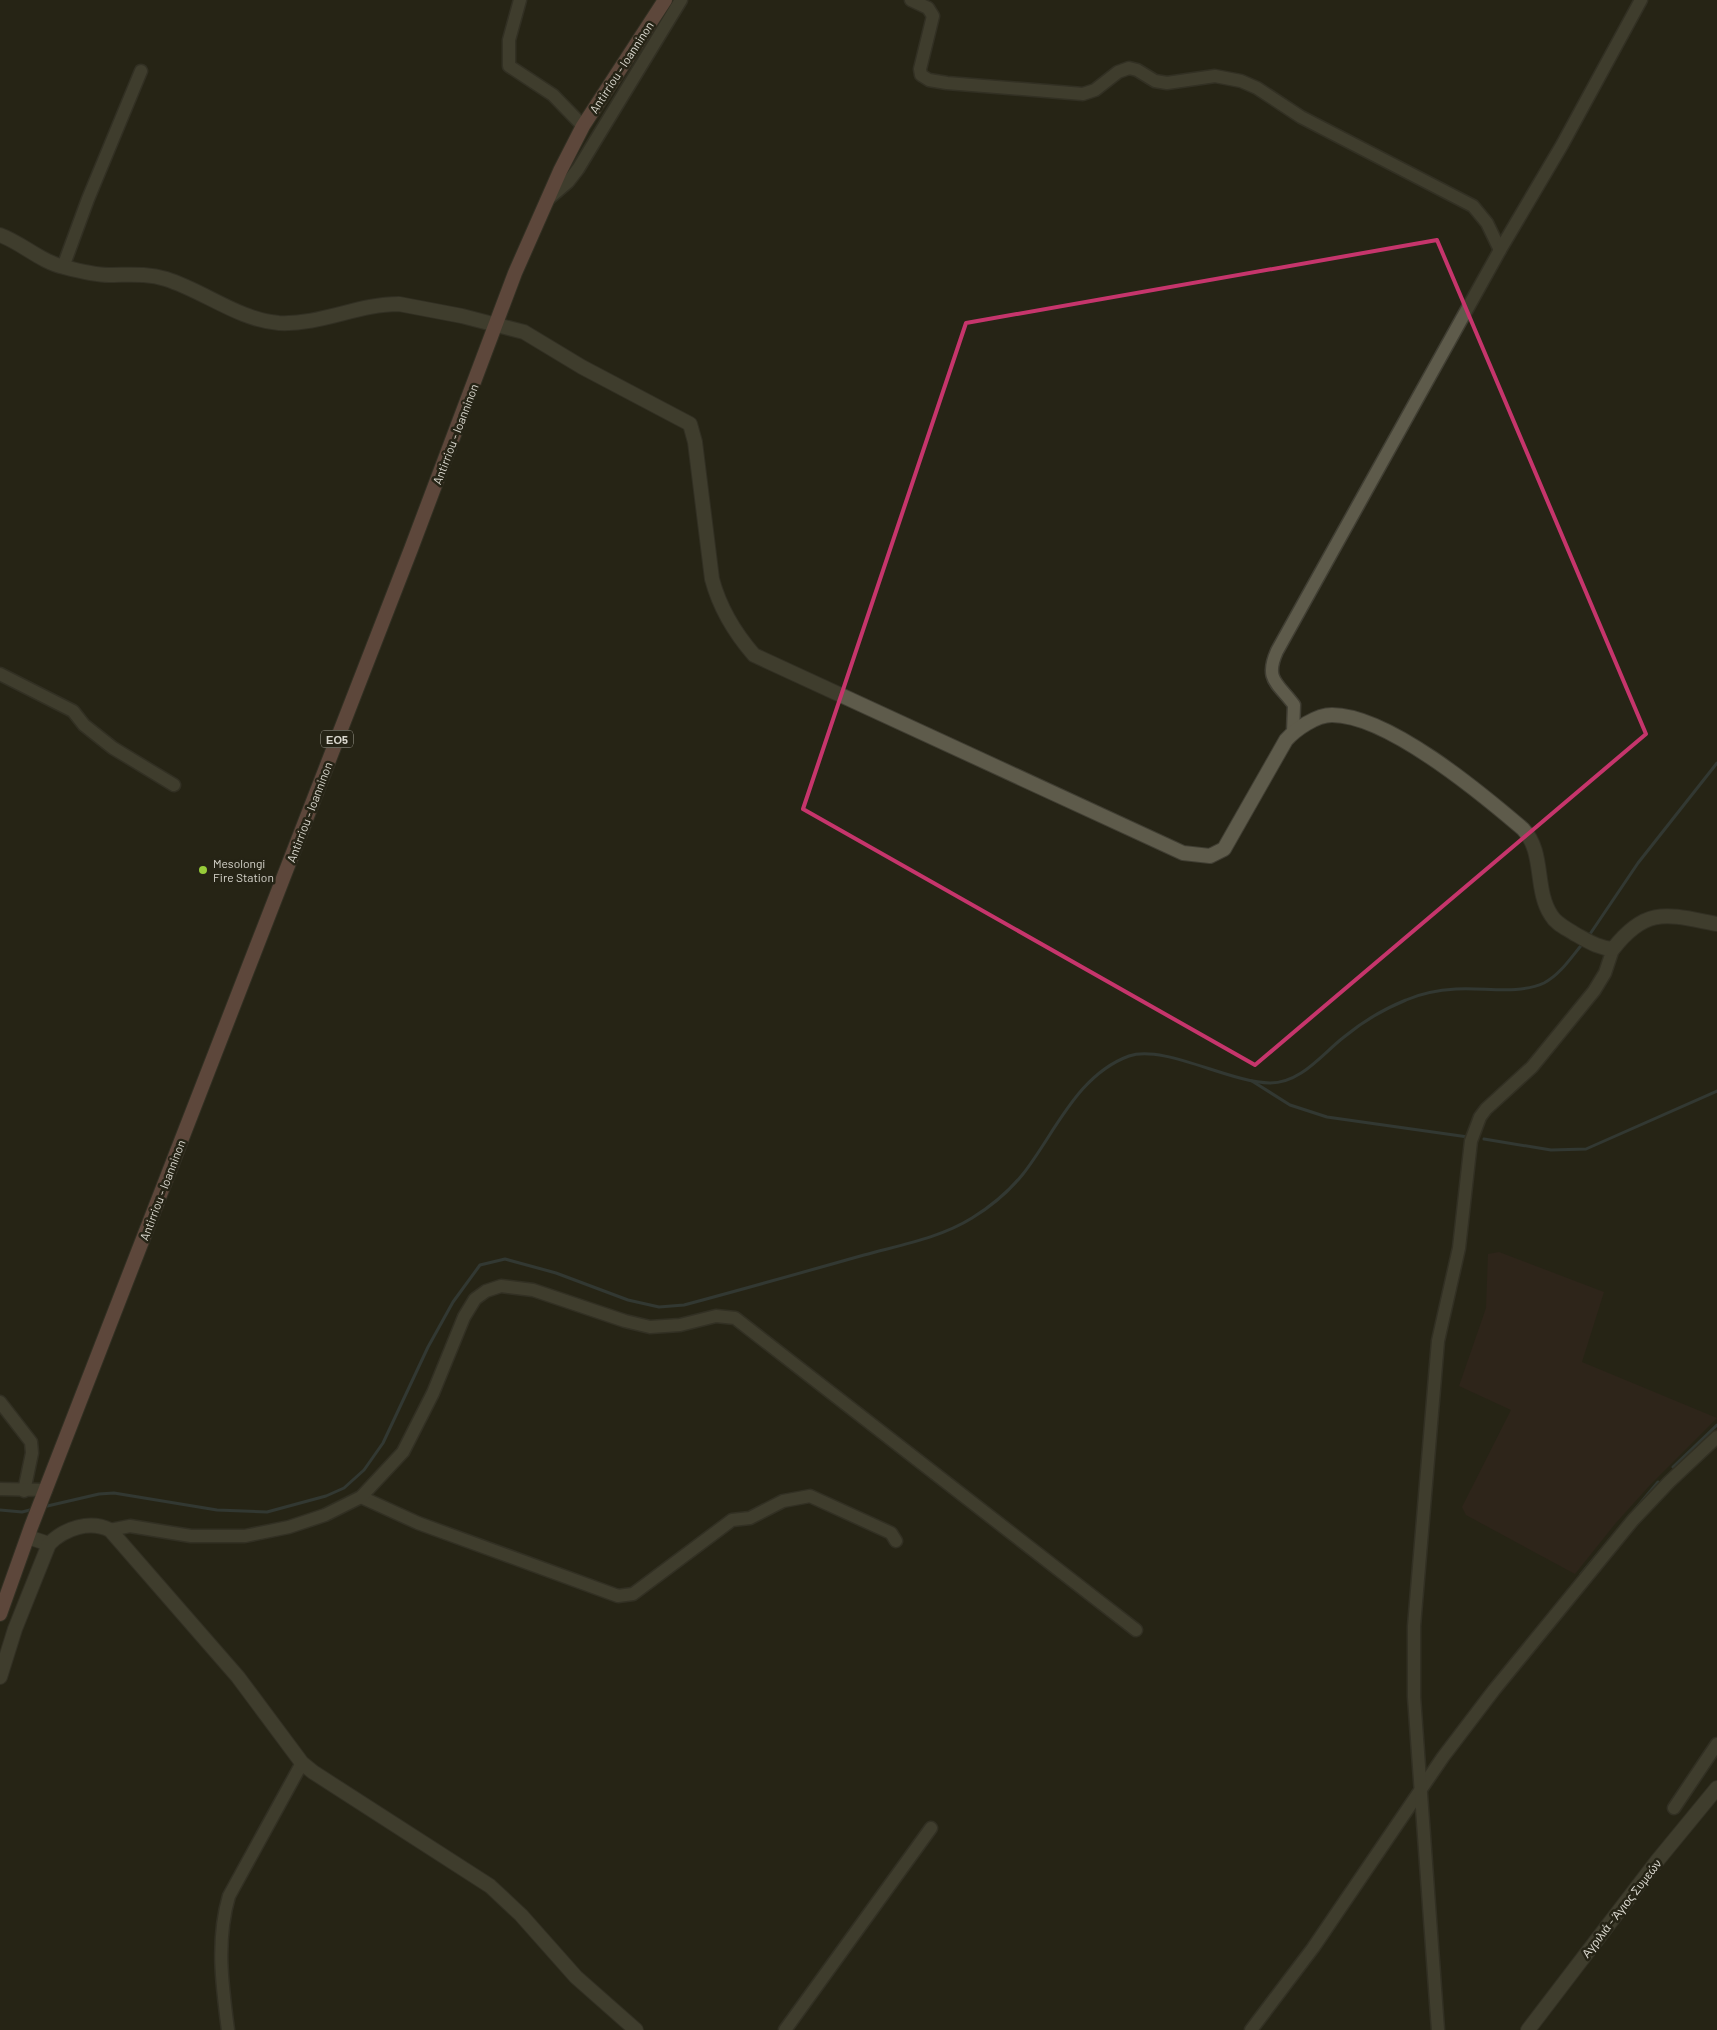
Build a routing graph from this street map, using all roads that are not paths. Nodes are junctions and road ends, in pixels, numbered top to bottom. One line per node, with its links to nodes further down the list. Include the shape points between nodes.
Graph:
1 (520, 0): 7 (street, via 509,40 509,66 553,95)
2 (665, 0): 7 (main road, Antirriou - Ioanninon / ΕΟ5)
3 (681, 0): 8 (street, via 578,169)
4 (911, 0): 10 (street, via 928,8 933,16 920,69 925,78 947,83 1084,94 1129,68 1168,84 1215,76 1241,81 1258,88 1301,117 1469,203 1482,215)
5 (1641, 0): 10 (street)
6 (141, 71): 11 (street)
7 (583, 126): 8 (main road, Antirriou - Ioanninon / ΕΟ5)
8 (547, 200): 12 (main road, Antirriou - Ioanninon / ΕΟ5)
9 (0, 235): 11 (street)
10 (1500, 250): 14 (street, via 1272,663 1273,679 1294,705)
11 (63, 267): 12 (street, via 103,275 141,274 165,279 255,319 276,322 329,318 374,306 399,304)
12 (497, 324): 14 (street, via 533,336 582,367 690,424 712,579 731,626 754,655 1173,848 1197,855 1210,856 1228,845); 22 (main road, Antirriou - Ioanninon / ΕΟ5)
13 (0, 674): 15 (street, via 73,711 84,725 113,748)
14 (1293, 732): 17 (street, via 1326,716 1342,716 1378,727 1438,763 1530,836 1535,845 1542,888 1551,916 1592,944)
15 (174, 785)
16 (1717, 924): 17 (street, via 1658,916 1637,925)
17 (1614, 949): 34 (street, via 1594,992 1532,1067 1486,1109 1471,1141 1460,1248 1437,1349 1415,1594 1414,1688)
18 (0, 1402): 21 (street, via 31,1442 32,1453)
19 (1717, 1437): 34 (street, via 1633,1520 1494,1690)
20 (0, 1489): 21 (street)
21 (24, 1491): 22 (street)
22 (45, 1493): 25 (main road, Antirriou - Ioanninon / ΕΟ5)
23 (361, 1497): 24 (street, via 325,1515 245,1536 191,1536 130,1526); 26 (street, via 418,1523 618,1596 633,1594 732,1520 750,1518 796,1497 816,1497 891,1532); 29 (street, via 403,1452 433,1393 464,1317 475,1299 486,1291 501,1286 533,1290 650,1327 730,1316)
24 (110, 1530): 27 (street, via 88,1524); 32 (street, via 238,1677)
25 (30, 1532): 27 (street); 28 (main road, Antirriou - Ioanninon / ΕΟ5)
26 (896, 1541)
27 (50, 1544): 30 (street, via 15,1629)
28 (0, 1614)
29 (1136, 1630)
30 (0, 1677)
31 (1717, 1744): 35 (street)
32 (302, 1763): 37 (street, via 229,1896 222,1917 220,1936); 38 (street, via 490,1886 521,1915 576,1977)
33 (1717, 1788): 42 (street, Αγριλιά - Άγιος Συμεών)
34 (1420, 1789): 40 (street, via 1313,1948); 41 (street)
35 (1674, 1808)
36 (931, 1828): 39 (street)
37 (228, 2030)
38 (636, 2030)
39 (785, 2030)
40 (1251, 2030)
41 (1438, 2030)
42 (1528, 2030)

